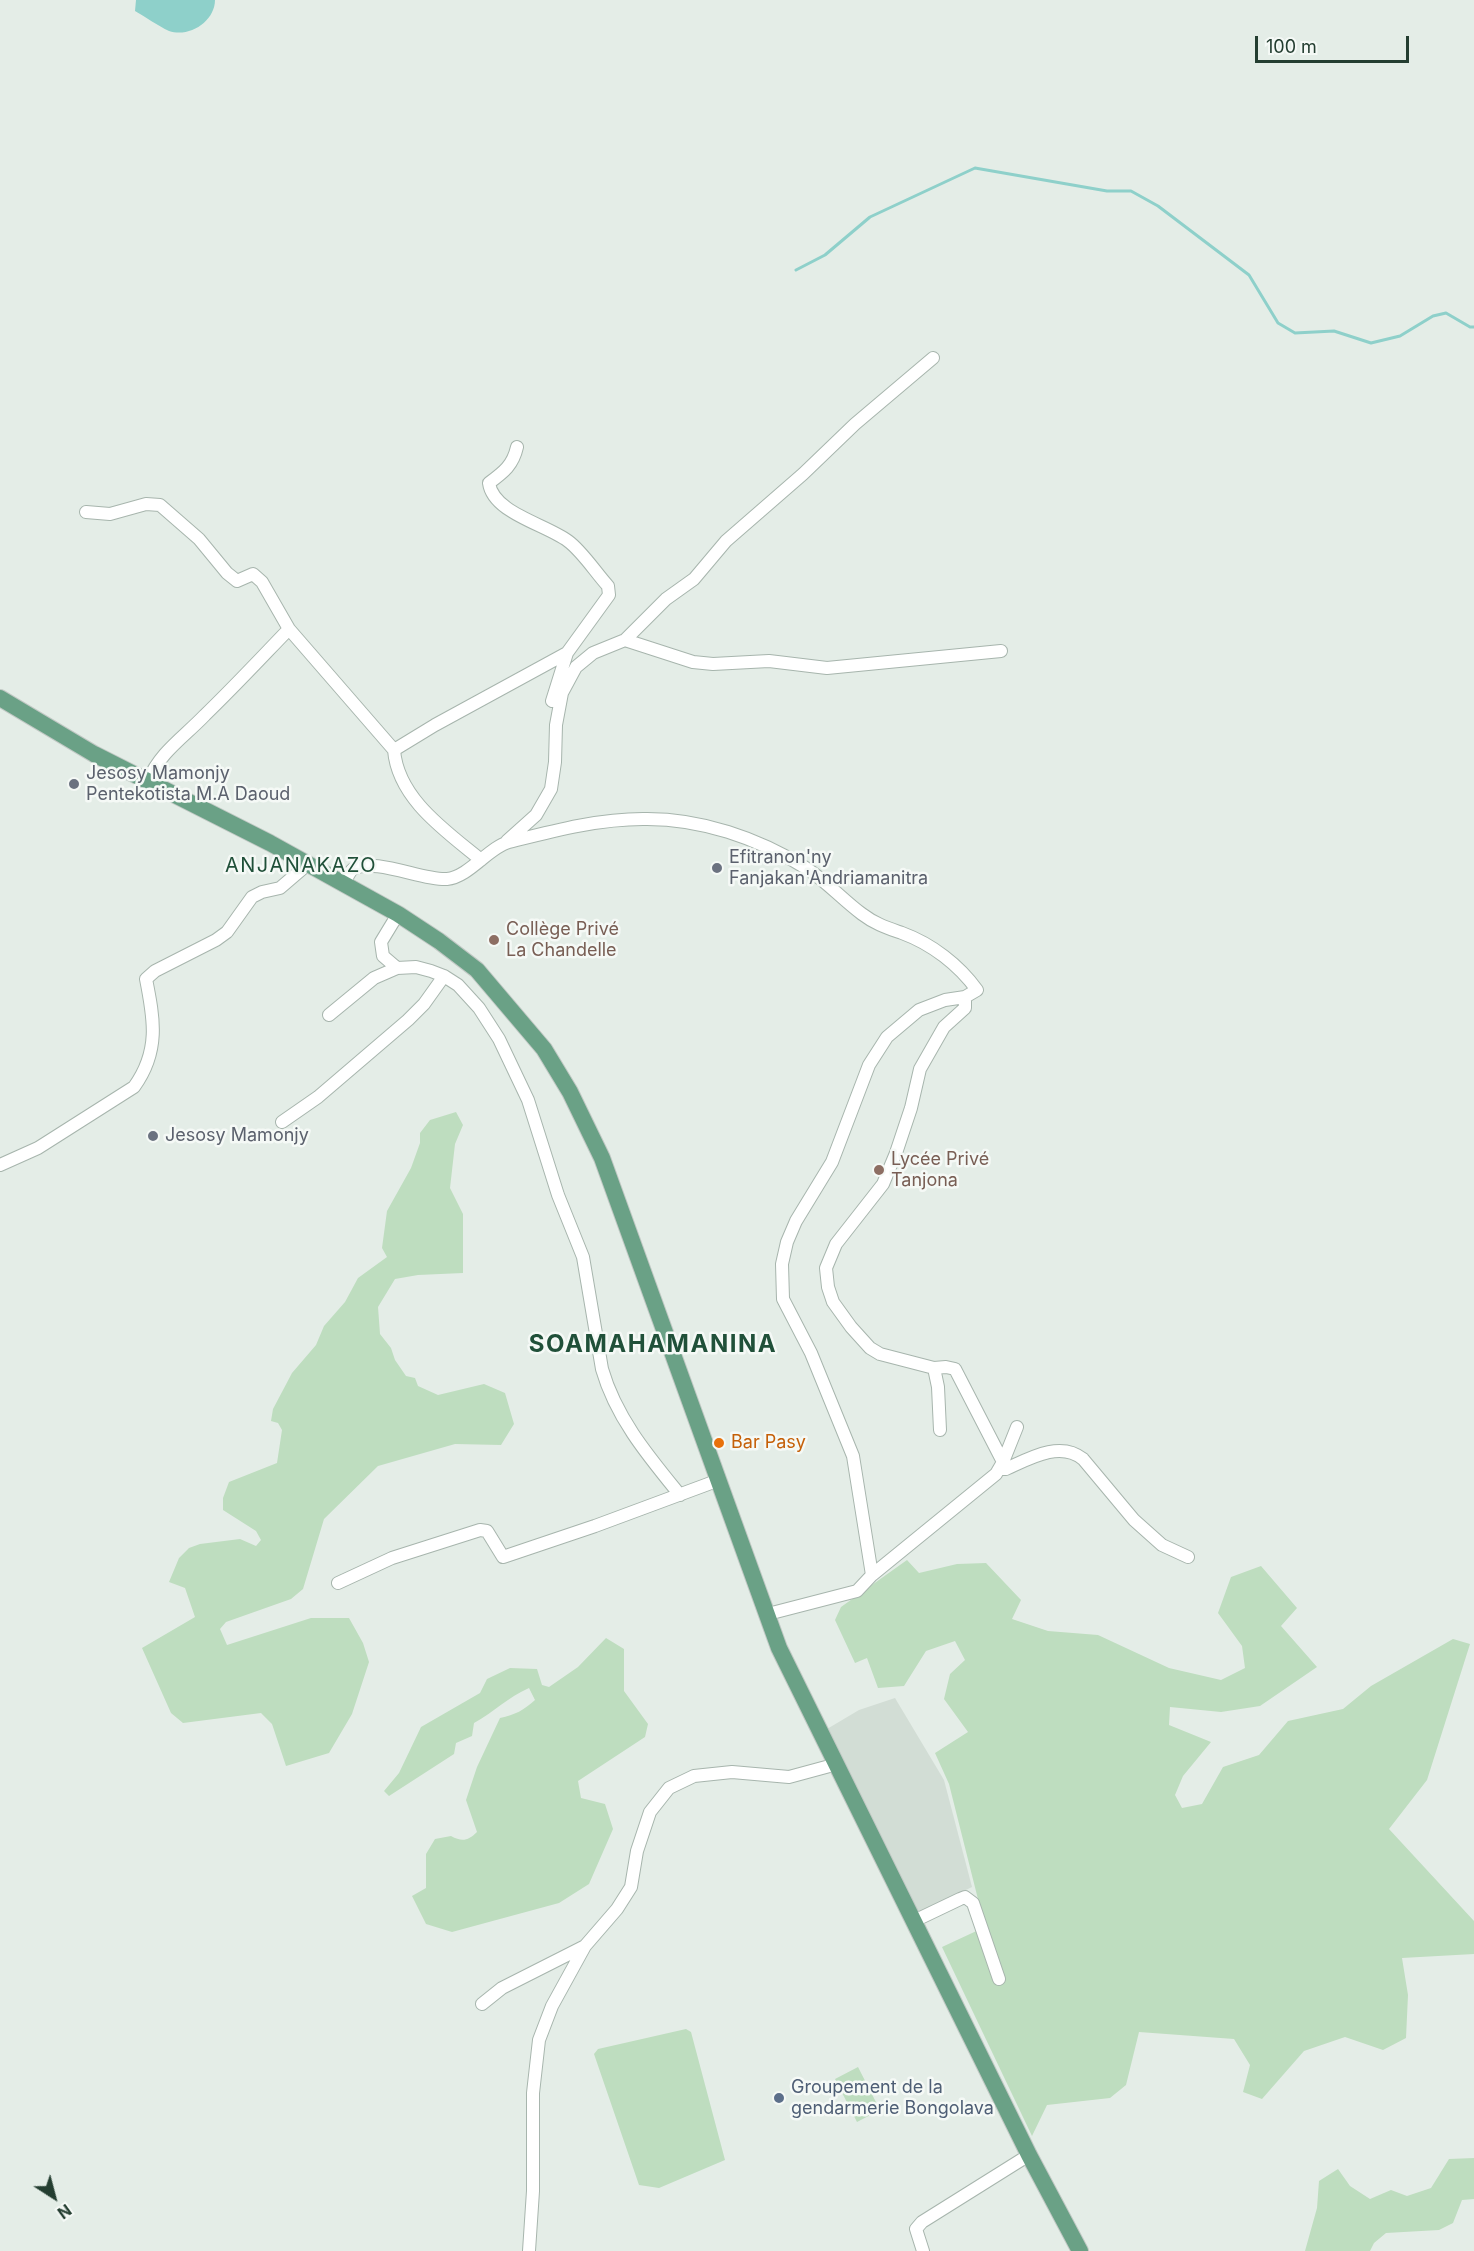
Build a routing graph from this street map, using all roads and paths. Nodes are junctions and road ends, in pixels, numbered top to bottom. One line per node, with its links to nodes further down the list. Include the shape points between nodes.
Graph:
1 (933, 358): 5 (street, via 726,541 694,579 666,599)
2 (517, 447): 7 (street, via 507,469 489,483 491,494 504,506 570,541 608,586 609,595)
3 (86, 512): 4 (street, via 110,514 160,504 237,581 254,574)
4 (289, 629): 10 (street); 11 (street, via 169,749)
5 (625, 640): 6 (street, via 693,663 769,661 827,668); 9 (street, via 593,653 576,667 562,693)
6 (1001, 651)
7 (567, 653): 9 (street, via 551,704); 10 (street)
8 (0, 698): 11 (main road)
9 (556, 724): 12 (street, via 551,789 536,815)
10 (394, 750): 13 (street, via 399,776 431,819)
11 (148, 781): 14 (main road)
12 (505, 843): 13 (street); 19 (street, via 569,827 644,819 700,825 751,839 807,869 862,915 936,950 977,990)
13 (481, 860): 15 (street, via 448,879 375,866 354,868)
14 (308, 864): 15 (main road); 22 (street, via 279,888 252,897 227,932 216,940 146,979 154,1041 143,1075 134,1087 38,1148)
15 (344, 884): 16 (main road)
16 (398, 914): 17 (street, via 381,942 383,956); 27 (main road, via 477,969 544,1049 570,1092 602,1158)
17 (397, 968): 18 (street, via 416,967); 20 (street, via 374,978)
18 (444, 976): 21 (street, via 408,1020 318,1097); 28 (street, via 479,1008 499,1039 528,1100 558,1195 584,1257 607,1385 637,1441)
19 (965, 997): 23 (street, via 965,1008 944,1028 920,1069 911,1108 883,1185 836,1244 826,1268 833,1302 870,1348); 30 (street, via 919,1010 887,1037 869,1065 832,1162 796,1221 782,1264 783,1299 811,1353 853,1456)
20 (329, 1015)
21 (282, 1122)
22 (0, 1166)
23 (934, 1368): 25 (street); 26 (street, via 955,1369)
24 (1017, 1427): 26 (street)
25 (940, 1430)
26 (1001, 1466): 29 (street, via 1006,1469 1044,1453 1076,1453 1134,1520 1162,1545); 30 (street, via 979,1489)
27 (719, 1480): 28 (street); 32 (main road)
28 (680, 1495): 31 (street, via 502,1557 487,1531 480,1530 392,1558)
29 (1188, 1557)
30 (872, 1575): 32 (street, via 857,1591)
31 (338, 1582)
32 (768, 1614): 33 (main road, via 780,1648)
33 (837, 1764): 34 (main road); 35 (street, via 789,1777 732,1772 694,1776 669,1788 650,1812 637,1851 631,1887)
34 (914, 1921): 36 (street, via 965,1897 973,1903); 38 (main road)
35 (585, 1946): 37 (street, via 502,1989); 39 (street, via 552,2006 539,2040 533,2093)
36 (999, 1978)
37 (482, 2004)
38 (1029, 2156): 40 (street, via 922,2222 916,2229); 41 (main road)
39 (529, 2251)
40 (923, 2251)
41 (1080, 2251)

